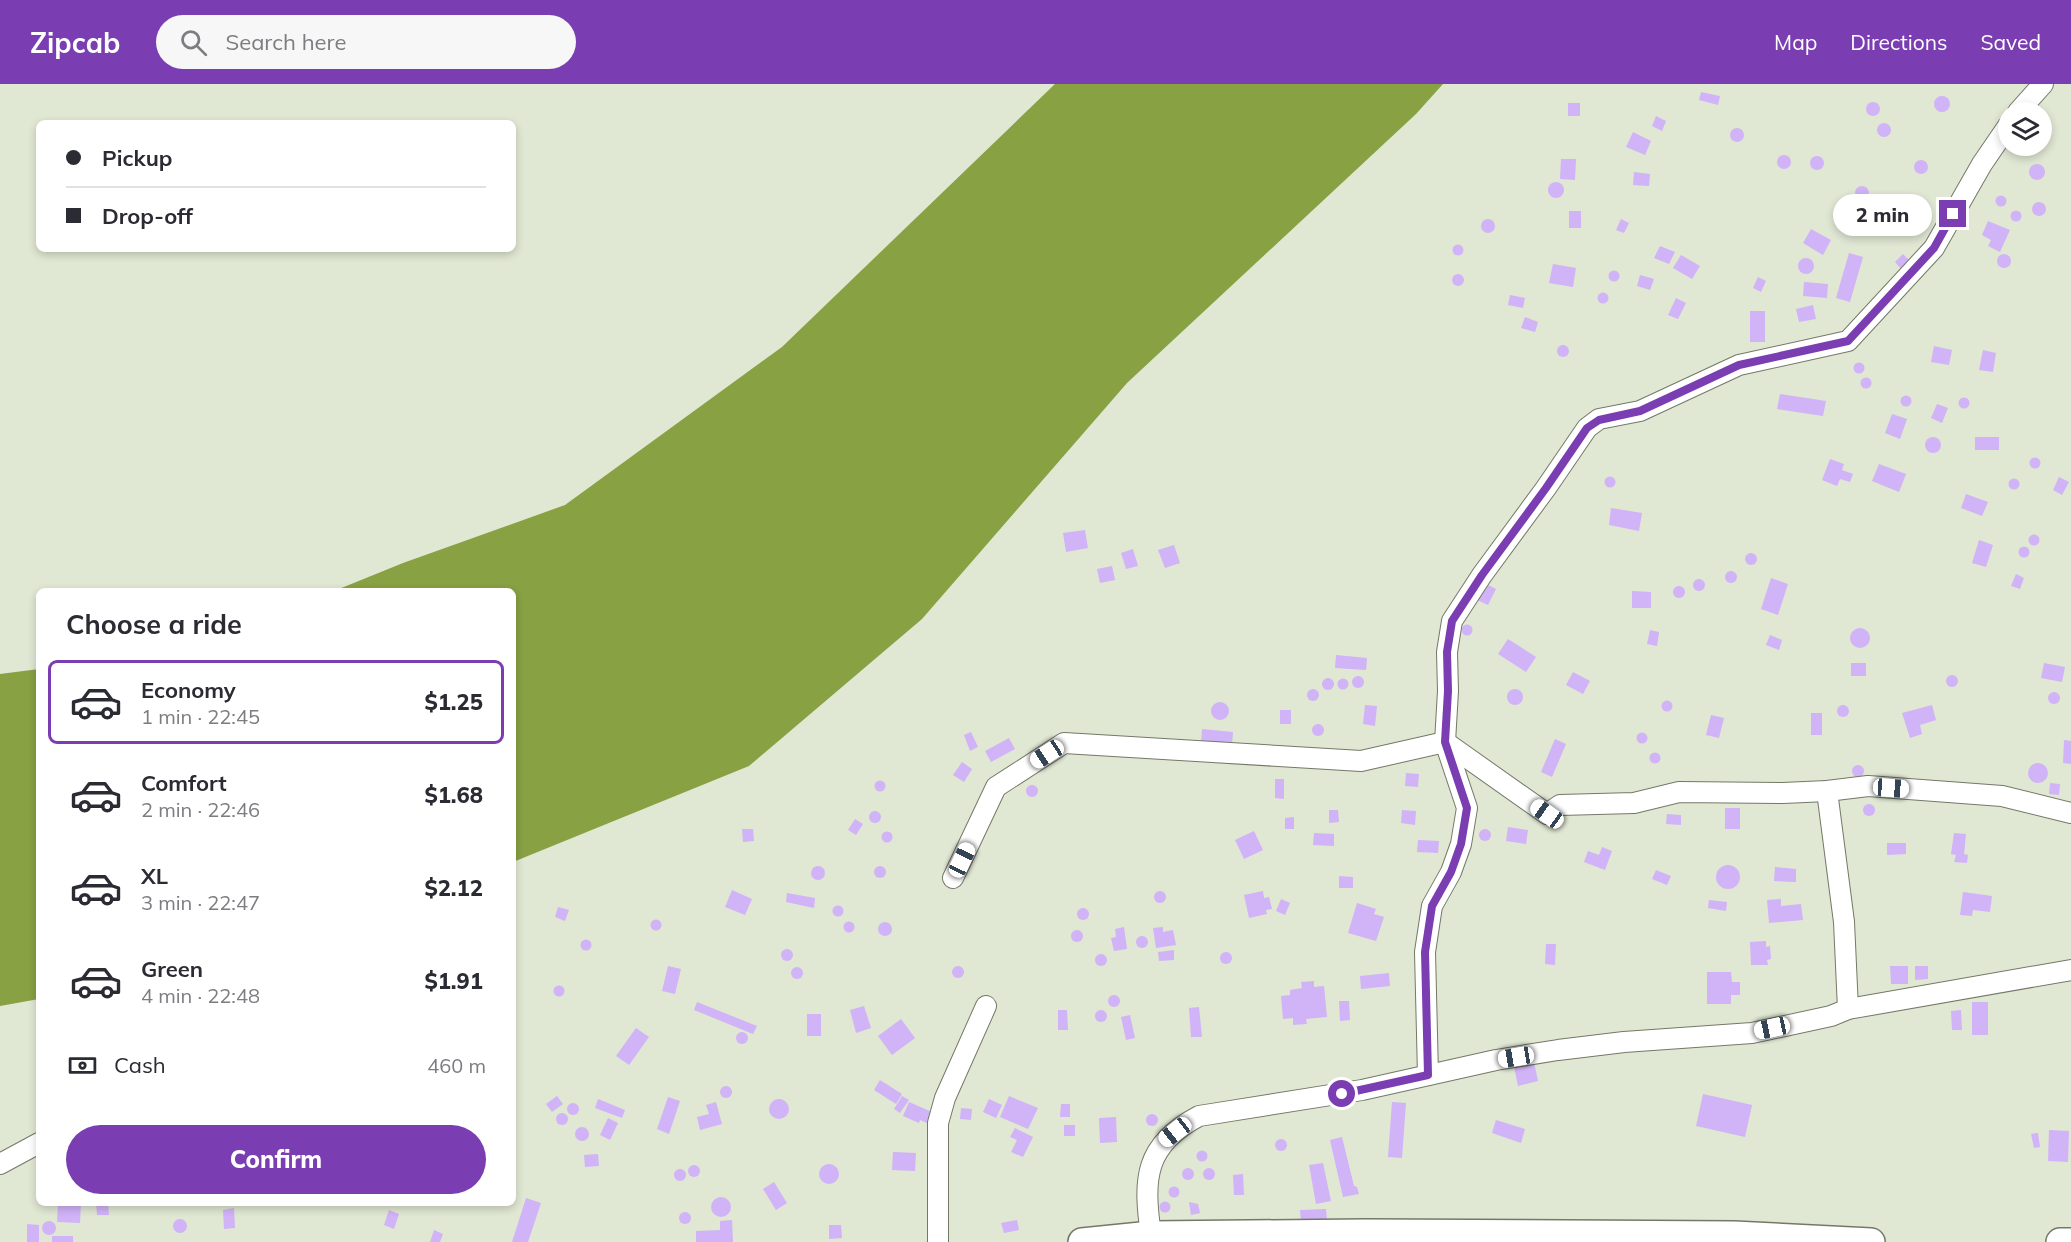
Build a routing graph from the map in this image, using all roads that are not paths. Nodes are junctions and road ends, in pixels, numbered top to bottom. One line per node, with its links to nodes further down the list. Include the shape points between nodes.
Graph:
1 (2043, 84): 2 (street)
2 (2027, 102)
3 (1998, 141): 4 (street, via 1934,248 1848,341 1739,365 1640,411 1599,420 1587,428 1452,621 1447,652)
4 (1445, 742): 5 (street, via 1547,814 1560,805 1634,804 1679,792); 7 (street, via 1361,761 1064,743 996,787); 11 (street, via 1467,808 1451,872 1432,906 1425,952)
5 (1827, 791): 6 (street, via 1868,786 2002,796); 10 (street, via 1844,922)
6 (2071, 813)
7 (953, 878)
8 (2071, 970): 10 (street)
9 (986, 1006): 16 (street, via 945,1098 938,1123)
10 (1848, 1009): 11 (street, via 1752,1033 1558,1050)
11 (1428, 1075): 14 (street, via 1362,1090 1199,1116 1184,1124 1156,1150 1151,1163 1147,1200)
12 (36, 1145): 13 (street)
13 (0, 1164)
14 (1151, 1235): 15 (main road); 17 (main road)
15 (1665, 1238): 18 (main road, via 1734,1234)
16 (938, 1242)
17 (1082, 1242)
18 (1871, 1242)
19 (2060, 1242): 20 (main road)
20 (2071, 1242)

